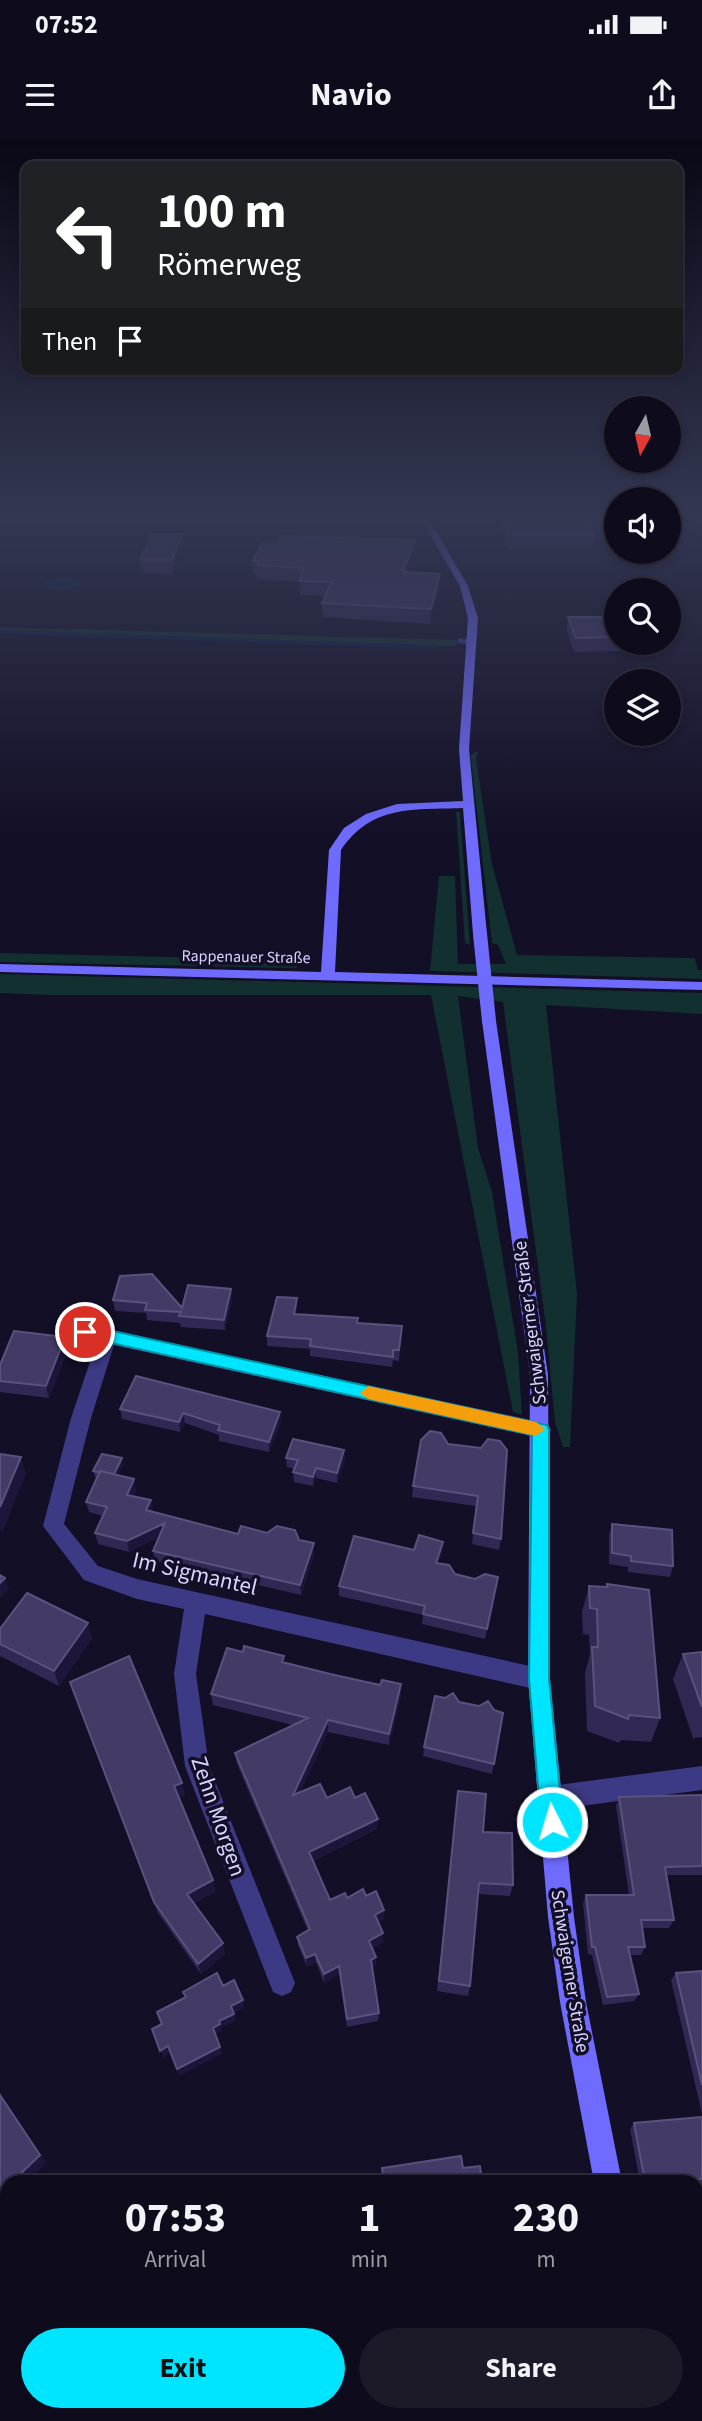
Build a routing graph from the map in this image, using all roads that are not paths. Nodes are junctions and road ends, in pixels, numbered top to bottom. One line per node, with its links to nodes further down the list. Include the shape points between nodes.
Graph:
1 (473, 622): 3 (street, Schwaigerner Straße)
2 (460, 641): 3 (lane)
3 (473, 642): 4 (street, Schwaigerner Straße, via 464,737)
4 (468, 804): 6 (street, via 397,807 370,816 348,831 335,850); 10 (street, Schwaigerner Straße, bridge, via 489,1021 539,1375)
5 (0, 968): 6 (street, Rappenauer Straße)
6 (328, 975): 7 (street, Rappenauer Straße)
7 (702, 986)
8 (85, 1332): 9 (street)
9 (108, 1336): 10 (street); 11 (street, Im Sigmantel, via 53,1526 91,1573 137,1589)
10 (541, 1430): 12 (street, Schwaigerner Straße)
11 (196, 1600): 12 (street, Im Sigmantel); 15 (street, Zehn Morgen, via 185,1674 197,1766)
12 (539, 1679): 14 (street, Schwaigerner Straße)
13 (702, 1778): 14 (street)
14 (550, 1798): 16 (street, Schwaigerner Straße, via 573,2002)
15 (282, 1983)
16 (607, 2175)

